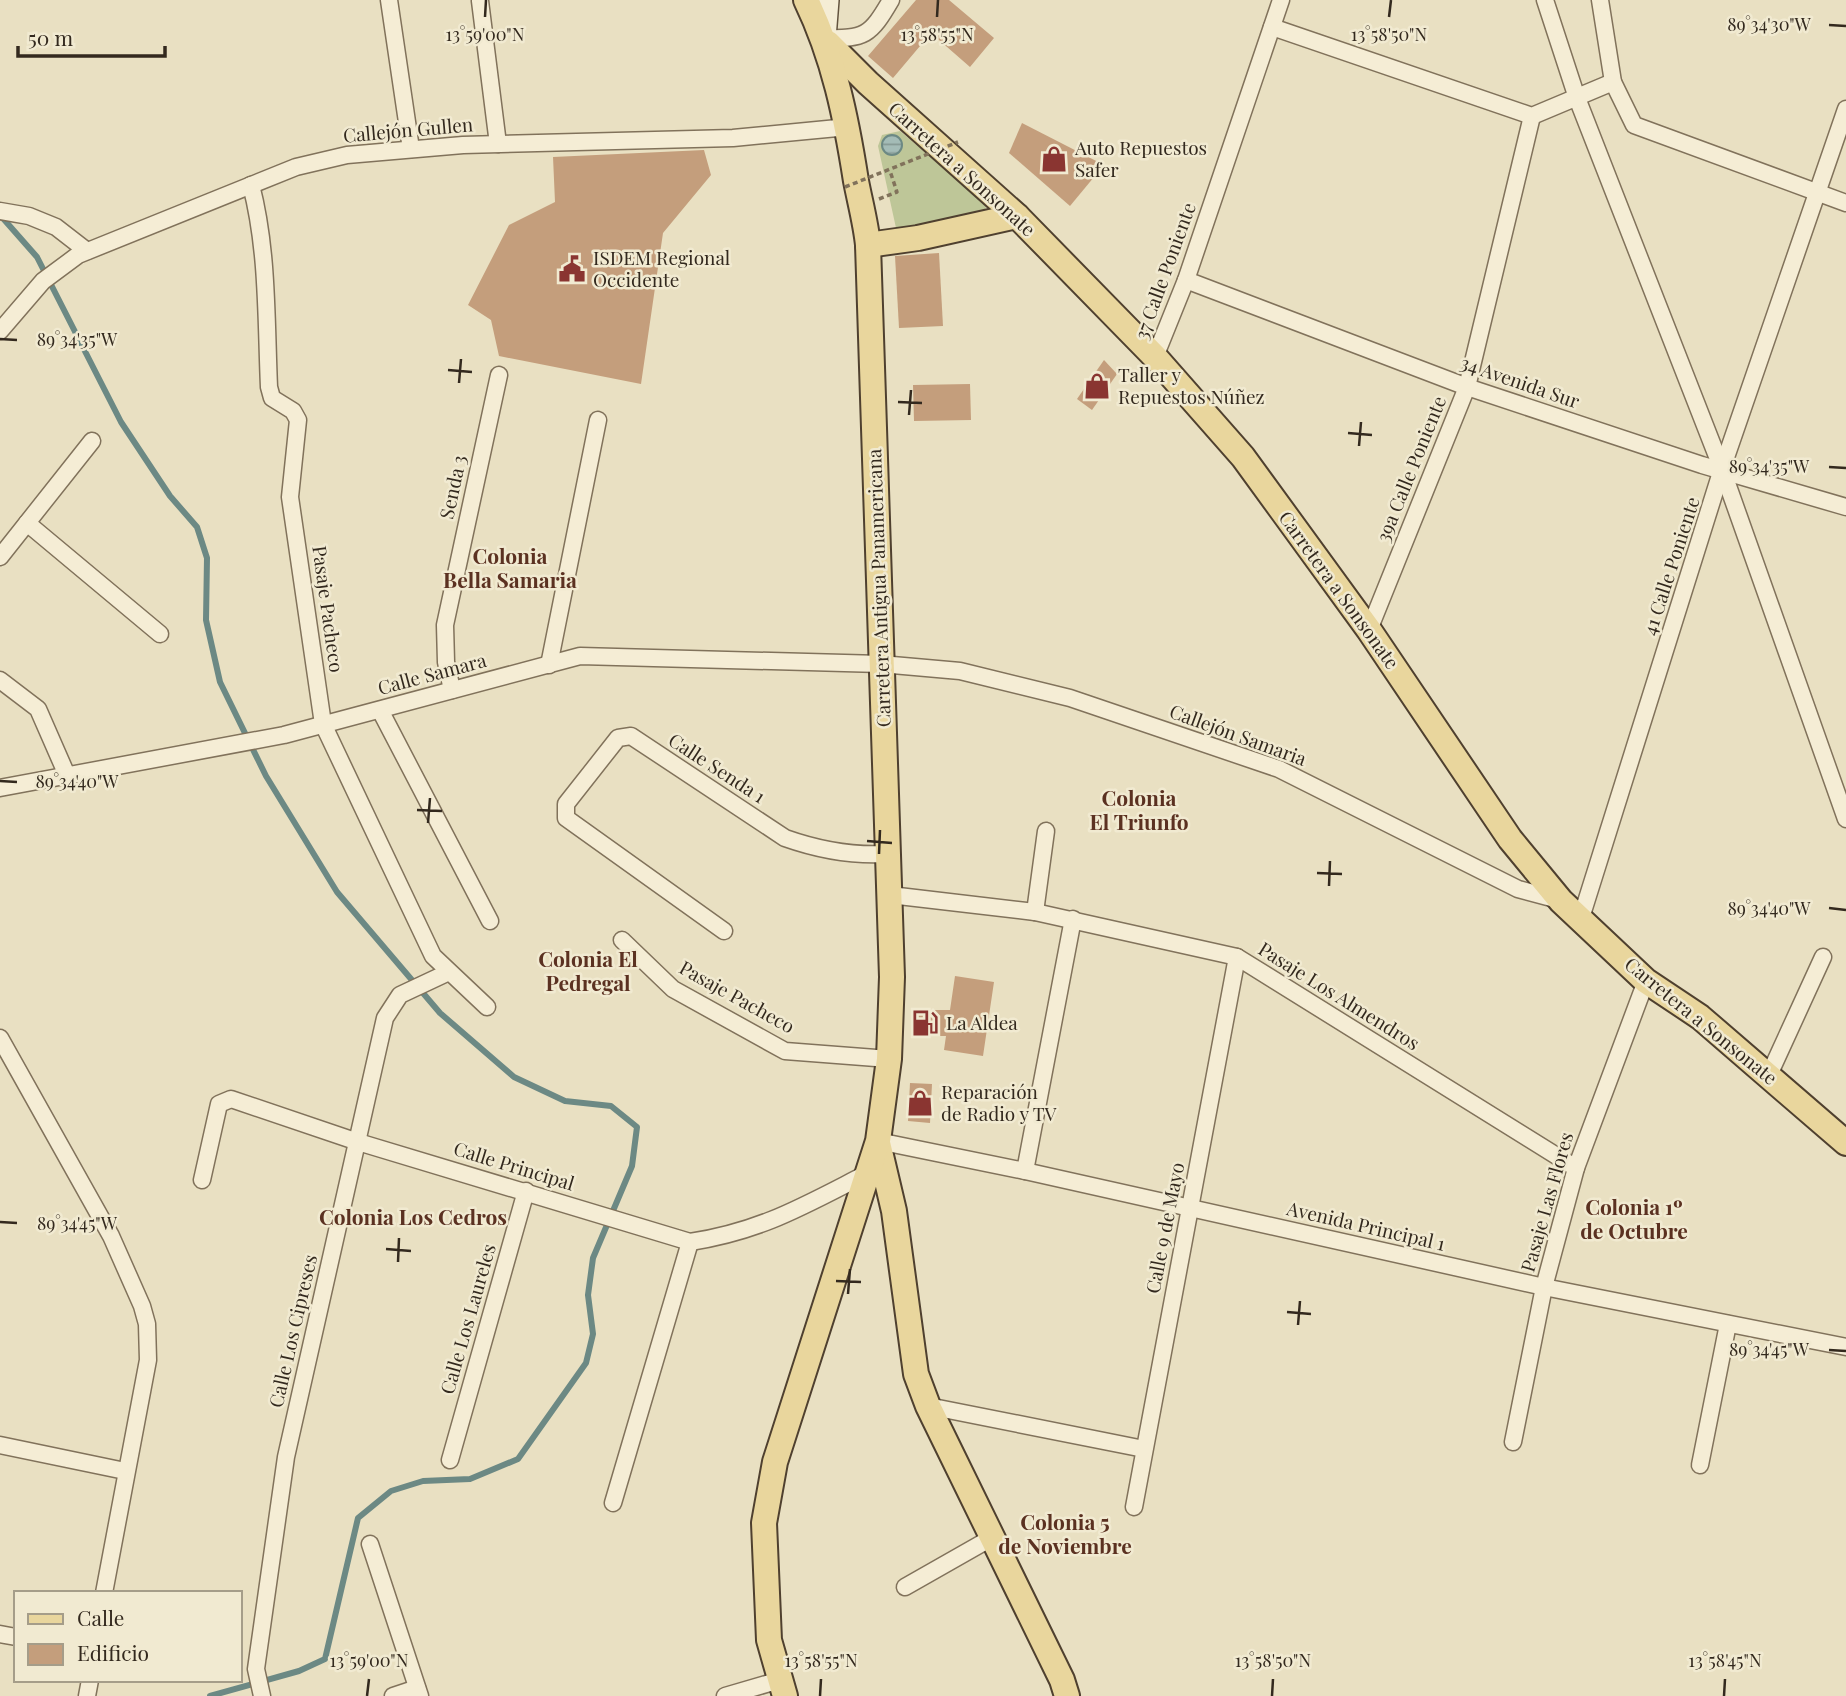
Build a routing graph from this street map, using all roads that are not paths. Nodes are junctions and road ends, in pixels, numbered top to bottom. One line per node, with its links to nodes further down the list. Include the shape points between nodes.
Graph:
1 (389, 0): 17 (street)
2 (806, 0): 10 (main road)
3 (827, 0): 10 (street)
4 (891, 0): 10 (street, via 874,25 857,39)
5 (1281, 0): 9 (street, 37 Calle Poniente)
6 (1545, 0): 12 (street)
7 (1600, 0): 11 (street)
8 (480, 1): 16 (street)
9 (1272, 27): 14 (street); 25 (street, 37 Calle Poniente)
10 (824, 38): 15 (main road, Carretera Antigua Panamericana); 22 (main road, Carretera a Sonsonate)
11 (1613, 82): 12 (street); 19 (street, via 1628,118 1642,130)
12 (1577, 98): 14 (street); 32 (street)
13 (1846, 109): 19 (street, 41 Calle Poniente)
14 (1532, 116): 29 (street, 39a Calle Poniente)
15 (848, 127): 16 (street, Callejón Gullen, via 733,138); 23 (main road, Carretera Antigua Panamericana)
16 (498, 144): 17 (street, Callejón Gullen)
17 (411, 149): 18 (street, Callejón Gullen, via 321,159)
18 (251, 185): 24 (street, Callejón Gullen); 43 (street, Pasaje Pacheco, via 263,252 269,387 272,398 293,411 298,420 290,497)
19 (1816, 194): 20 (street); 32 (street, 41 Calle Poniente)
20 (1846, 203)
21 (0, 211): 24 (street, via 56,227)
22 (1017, 216): 23 (main road); 27 (main road, Carretera a Sonsonate)
23 (867, 245): 38 (main road, Carretera Antigua Panamericana)
24 (86, 251): 26 (street, Callejón Gullen, via 59,266)
25 (1186, 280): 27 (street, 37 Calle Poniente); 29 (street, 34 Avenida Sur)
26 (0, 331)
27 (1155, 357): 36 (main road, Carretera a Sonsonate, via 1243,457)
28 (499, 375): 41 (street, Senda 3, via 445,625)
29 (1466, 387): 32 (street, 34 Avenida Sur); 36 (street, 39a Calle Poniente)
30 (598, 421): 39 (street)
31 (92, 441): 34 (street)
32 (1722, 470): 33 (street, 34 Avenida Sur); 46 (street); 52 (street, 41 Calle Poniente)
33 (1846, 507)
34 (27, 523): 35 (street); 37 (street)
35 (0, 557)
36 (1369, 630): 50 (main road, Carretera a Sonsonate, via 1510,839)
37 (160, 634)
38 (881, 664): 39 (street, Calle Samara, via 580,656); 48 (main road, Carretera Antigua Panamericana); 50 (street, Callejón Samaria, via 960,671 1070,698 1279,769 1518,889)
39 (549, 665): 41 (street, Calle Samara)
40 (0, 680): 44 (street, via 38,709)
41 (452, 690): 42 (street, Calle Samara)
42 (380, 709): 43 (street, Calle Samara); 54 (street)
43 (323, 724): 44 (street, Calle Samara, via 284,735); 59 (street, Pasaje Pacheco, via 433,957)
44 (66, 773): 45 (street, Calle Samara)
45 (0, 788)
46 (1846, 819)
47 (1046, 831): 51 (street)
48 (887, 854): 49 (main road, Carretera Antigua Panamericana); 55 (street, Calle Senda 1, via 855,856 785,838 631,736 618,738 566,804 566,818)
49 (890, 895): 51 (street, Pasaje Los Almendros); 63 (main road, Carretera Antigua Panamericana)
50 (1561, 901): 52 (main road, Carretera a Sonsonate)
51 (1035, 912): 53 (street, Pasaje Los Almendros)
52 (1581, 918): 60 (main road, Carretera a Sonsonate)
53 (1073, 919): 57 (street, Pasaje Los Almendros); 69 (street)
54 (490, 921)
55 (723, 931)
56 (622, 940): 63 (street, Pasaje Pacheco, via 673,989 785,1051)
57 (1237, 957): 68 (street, Pasaje Los Almendros); 73 (street, Calle 9 de Mayo)
58 (1823, 957): 64 (street)
59 (449, 972): 61 (street, Pasaje Pacheco); 66 (street, Calle Los Cipreses, via 400,995 385,1018)
60 (1646, 981): 64 (main road, Carretera a Sonsonate, via 1700,1017); 68 (street, Pasaje Las Flores)
61 (487, 1007)
62 (0, 1038): 84 (street, via 111,1236 142,1306 148,1360)
63 (889, 1059): 65 (main road, Carretera Antigua Panamericana)
64 (1769, 1075): 67 (main road, Carretera a Sonsonate)
65 (878, 1141): 69 (street, Avenida Principal 1); 70 (main road, Carretera Antigua Panamericana); 78 (main road, Carretera Antigua Panamericana, via 894,1211 916,1374)
66 (358, 1142): 71 (street, Calle Principal, via 231,1098 219,1104); 72 (street, Calle Principal); 93 (street, Calle Los Cipreses, via 286,1457 256,1669)
67 (1846, 1143)
68 (1576, 1168): 75 (street, Pasaje Las Flores)
69 (1025, 1171): 73 (street, Avenida Principal 1)
70 (868, 1173): 74 (street, Calle Principal, via 773,1222 733,1236); 91 (main road, Carretera Antigua Panamericana, via 775,1462 768,1498 764,1523 769,1640)
71 (202, 1180)
72 (526, 1191): 74 (street, Calle Principal); 82 (street, Calle Los Laureles)
73 (1190, 1208): 75 (street, Avenida Principal 1); 81 (street, Calle 9 de Mayo)
74 (690, 1242): 85 (street)
75 (1544, 1287): 76 (street, Avenida Principal 1); 79 (street, Pasaje Las Flores)
76 (1728, 1324): 77 (street, Avenida Principal 1); 83 (street)
77 (1846, 1348)
78 (928, 1406): 81 (street); 87 (main road, Carretera Antigua Panamericana)
79 (1513, 1442)
80 (0, 1445): 84 (street)
81 (1144, 1449): 86 (street, Calle 9 de Mayo)
82 (450, 1460)
83 (1700, 1465)
84 (125, 1471): 90 (street)
85 (612, 1503)
86 (1134, 1507)
87 (993, 1537): 89 (street); 96 (main road, Carretera Antigua Panamericana)
88 (370, 1544): 92 (street)
89 (905, 1587)
90 (104, 1591)
91 (782, 1688): 95 (street)
92 (419, 1692): 94 (street)
93 (262, 1696)
94 (393, 1696)
95 (725, 1696)
96 (1067, 1696)

